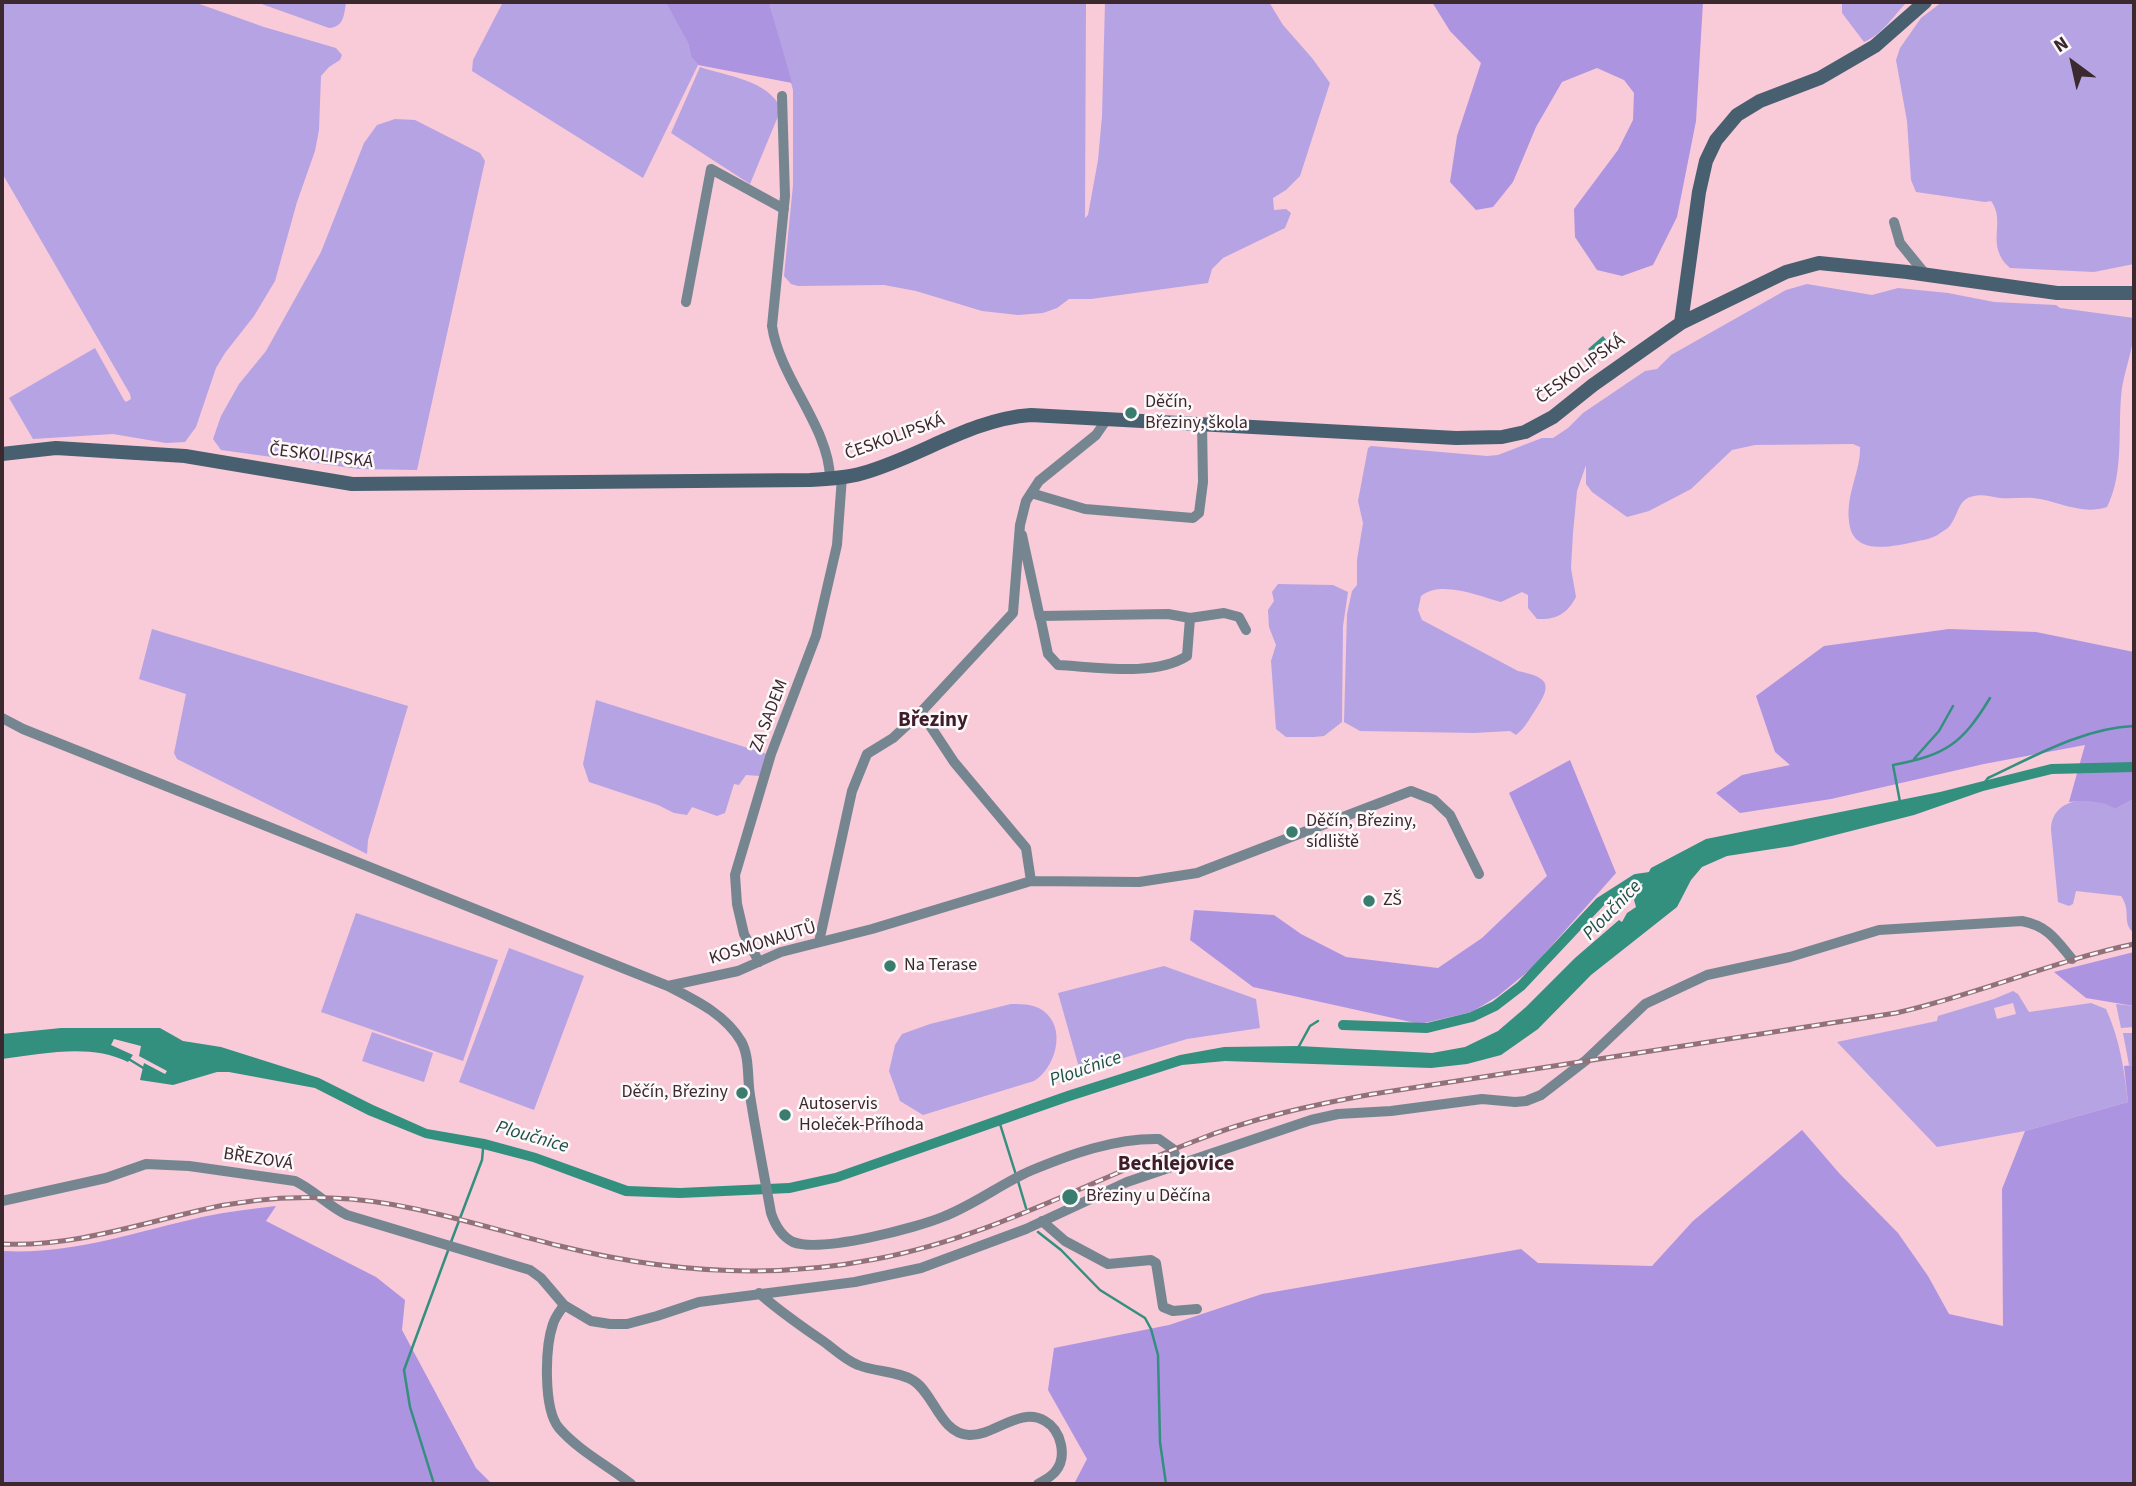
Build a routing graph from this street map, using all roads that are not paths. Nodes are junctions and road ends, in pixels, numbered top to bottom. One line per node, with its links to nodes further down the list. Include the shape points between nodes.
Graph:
1 (1925, 2): 8 (main road, via 1875,46 1820,78 1760,101 1737,116 1716,140 1699,192)
2 (782, 96): 3 (street, ZA SADEM)
3 (784, 209): 7 (street, via 712,169); 12 (street, ZA SADEM, via 772,313 775,344)
4 (1894, 222): 5 (street, via 1900,243)
5 (1926, 275): 6 (main road, ČESKOLIPSKÁ, via 2057,293); 8 (main road, ČESKOLIPSKÁ, via 1819,263 1786,272)
6 (2134, 293)
7 (686, 302)
8 (1681, 323): 10 (main road, ČESKOLIPSKÁ, via 1553,417 1502,438)
9 (1107, 419): 10 (main road, ČESKOLIPSKÁ); 12 (main road, ČESKOLIPSKÁ, via 1009,416 862,474); 13 (street, via 1096,435)
10 (1202, 423): 13 (street, via 1203,482 1199,513 1194,518 1085,509)
11 (2, 454): 12 (main road, ČESKOLIPSKÁ, via 56,448 185,456 352,484)
12 (836, 478): 24 (street, ZA SADEM, via 837,545 816,636 771,754 736,876 744,934)
13 (1031, 492): 14 (street)
14 (1020, 525): 15 (street); 18 (street, via 1013,613)
15 (1040, 618): 16 (street, via 1168,614); 16 (street, via 1048,654 1059,665 1143,668 1175,664 1187,656)
16 (1190, 618): 17 (street, via 1224,613 1239,617)
17 (1246, 630)
18 (922, 712): 21 (street, via 954,762 1026,848); 22 (street, via 867,754 852,791)
19 (2, 718): 26 (street)
20 (1479, 874): 21 (street, KOSMONAUTŮ, via 1450,815 1434,800 1411,790 1197,873 1139,882)
21 (1031, 881): 22 (street, KOSMONAUTŮ)
22 (819, 942): 24 (street, KOSMONAUTŮ)
23 (2072, 959): 28 (street, via 2047,930 2022,921 1879,930 1790,957 1707,975 1667,992 1629,1017 1585,1061 1526,1101 1482,1099 1338,1114)
24 (759, 962): 25 (street, KOSMONAUTŮ)
25 (704, 978): 26 (street, KOSMONAUTŮ); 27 (street)
26 (668, 986): 27 (street)
27 (699, 1002): 28 (street, via 737,1036 746,1054 774,1223 786,1237 805,1245 923,1224 1021,1175 1098,1147 1159,1139 1173,1149)
28 (1178, 1164): 30 (street)
29 (2, 1201): 32 (street, BŘEZOVÁ, via 106,1178 146,1164 295,1181 347,1215 530,1270)
30 (1042, 1222): 31 (street, via 921,1268 855,1282); 33 (street, via 1065,1241 1108,1264 1151,1260 1156,1263 1163,1307)
31 (759, 1293): 32 (street, via 699,1302 627,1324 591,1321); 35 (street, via 855,1365 911,1378 957,1432 985,1432 1021,1418 1047,1422 1062,1447 1056,1472)
32 (564, 1305): 34 (street, via 553,1322 549,1345 552,1418 581,1450)
33 (1197, 1309)
34 (631, 1484)
35 (1038, 1484)

